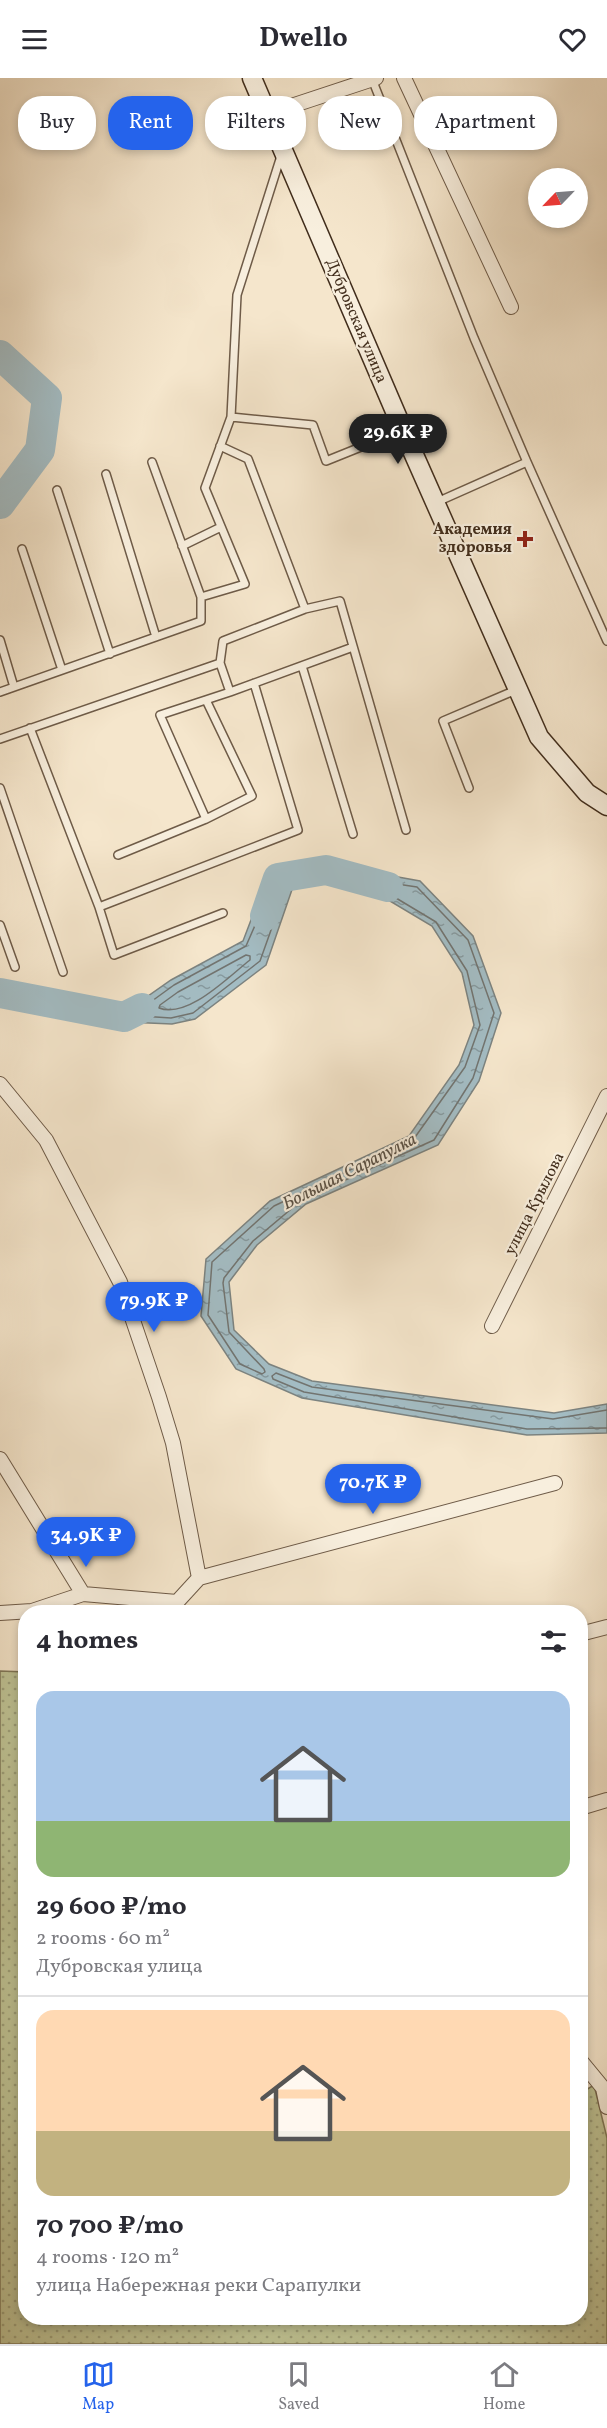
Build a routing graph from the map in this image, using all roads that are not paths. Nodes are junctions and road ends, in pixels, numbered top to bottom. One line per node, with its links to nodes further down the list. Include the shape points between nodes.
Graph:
1 (252, 78): 4 (street, Дубровская улица)
2 (404, 78): 7 (street)
3 (374, 79): 5 (street); 12 (lane)
4 (260, 96)
5 (306, 101)
6 (283, 151): 8 (lane, via 237,295); 9 (street, Дубровская улица)
7 (511, 307)
8 (231, 417): 9 (lane, via 313,425 326,461); 10 (lane)
9 (403, 430): 15 (street, Дубровская улица)
10 (220, 446): 16 (lane, via 205,488); 20 (lane, via 248,459)
11 (152, 462): 17 (lane)
12 (526, 462): 15 (lane); 23 (lane)
13 (106, 474): 21 (lane)
14 (57, 490): 25 (lane)
15 (435, 503): 31 (street, Дубровская улица)
16 (221, 527): 17 (lane); 19 (lane, via 245,584)
17 (182, 546): 19 (lane)
18 (22, 549): 28 (lane)
19 (201, 597): 21 (lane, via 201,621)
20 (304, 609): 24 (lane, via 340,601); 26 (lane, via 223,641)
21 (156, 637): 25 (lane)
22 (0, 640): 30 (lane)
23 (607, 641)
24 (353, 647): 27 (lane); 41 (lane)
25 (110, 654): 28 (lane)
26 (219, 663): 33 (lane); 35 (lane)
27 (302, 666): 29 (lane); 42 (lane)
28 (62, 670): 30 (lane)
29 (254, 683): 33 (lane); 44 (lane, via 298,830)
30 (14, 687): 32 (lane)
31 (518, 689): 38 (lane, via 443,721); 39 (street, Дубровская улица, via 539,737 587,793)
32 (0, 692)
33 (230, 692): 34 (lane)
34 (206, 700): 40 (lane, via 252,796); 40 (lane, via 160,715)
35 (30, 728): 36 (lane); 44 (lane)
36 (0, 739)
37 (0, 788): 48 (lane)
38 (469, 788)
39 (607, 806)
40 (206, 819): 43 (lane)
41 (406, 830)
42 (353, 834)
43 (118, 855)
44 (99, 907): 45 (lane, via 114,955)
45 (223, 913)
46 (0, 925): 47 (lane)
47 (15, 967)
48 (63, 972)
49 (0, 1084): 54 (street, via 46,1140 120,1282 173,1443)
50 (607, 1096): 51 (street, улица Крылова)
51 (492, 1326)
52 (0, 1459): 55 (street)
53 (555, 1483): 54 (street)
54 (199, 1578): 58 (street)
55 (83, 1594): 56 (street); 57 (street)
56 (50, 1605)
57 (162, 1605)
58 (178, 1605)
59 (18, 1612): 60 (street)
60 (0, 1613)
61 (607, 1627): 62 (street)
62 (588, 1632)
63 (607, 1800): 64 (street)
64 (588, 1806)
65 (588, 2069): 66 (street)
66 (605, 2087): 67 (street)
67 (607, 2107)

